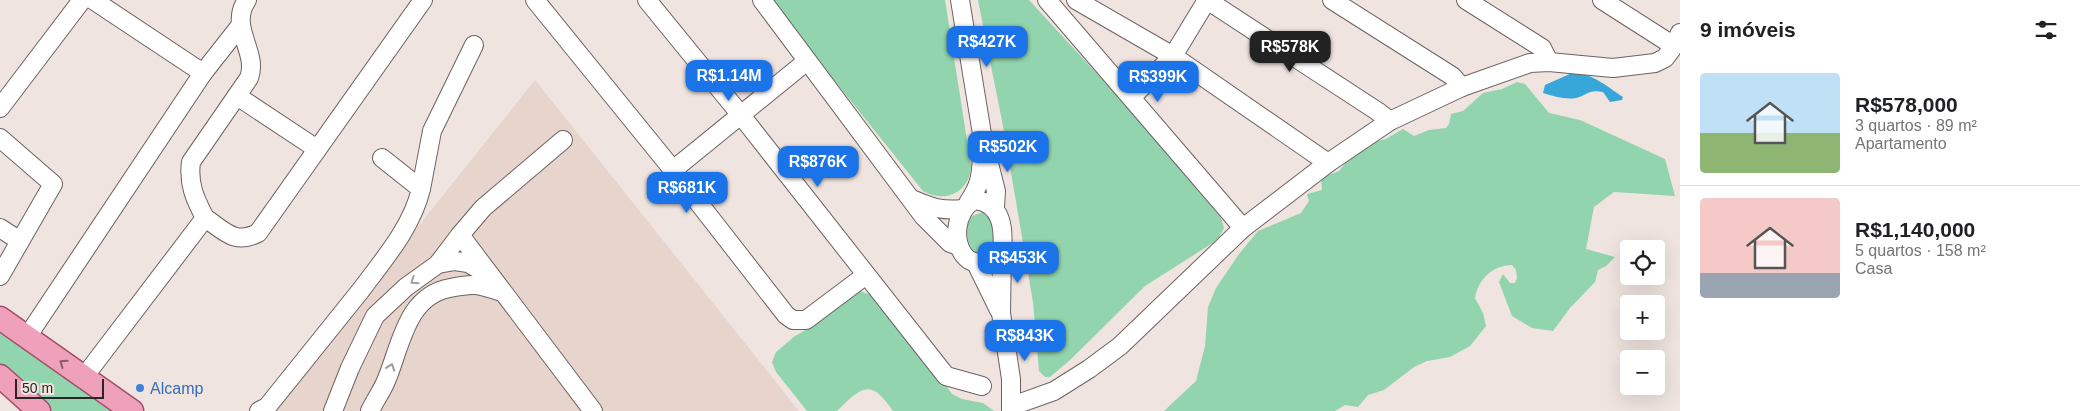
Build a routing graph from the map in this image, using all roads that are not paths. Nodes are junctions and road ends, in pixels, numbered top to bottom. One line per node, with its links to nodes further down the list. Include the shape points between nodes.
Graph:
1 (82, 0): 25 (street)
2 (93, 0): 21 (street)
3 (247, 0): 15 (street, via 241,12)
4 (423, 0): 31 (street)
5 (535, 0): 34 (street)
6 (647, 0): 26 (street)
7 (762, 0): 19 (street)
8 (960, 0): 30 (street)
9 (1047, 0): 24 (street)
10 (1076, 0): 18 (street)
11 (1207, 0): 18 (street); 27 (street)
12 (1332, 0): 22 (street, via 1452,76)
13 (1466, 0): 20 (street, via 1542,48)
14 (1602, 0): 16 (street)
15 (240, 26): 21 (street); 23 (street, via 253,70)
16 (1677, 39): 20 (street, via 1665,58 1655,63 1612,68)
17 (474, 45): 35 (street, via 432,131)
18 (1173, 56): 24 (street); 33 (street)
19 (807, 61): 26 (street); 36 (street)
20 (1549, 62): 22 (street, via 1530,64)
21 (203, 73): 54 (street)
22 (1462, 87): 27 (street)
23 (237, 96): 31 (street); 39 (street, via 191,162 192,194)
24 (1132, 97): 41 (street)
25 (0, 108)
26 (740, 114): 34 (street); 49 (street)
27 (1390, 121): 33 (street)
28 (0, 138): 43 (street, via 53,184)
29 (563, 140): 42 (street, via 483,208)
30 (983, 140): 37 (street, via 981,178); 38 (street, via 996,191)
31 (317, 149): 39 (street, via 258,233 246,239 235,238)
32 (382, 158): 35 (street)
33 (1328, 163): 41 (street)
34 (673, 170): 49 (street, via 793,320 812,317)
35 (420, 189): 61 (street, via 413,215 387,256 273,399)
36 (911, 198): 37 (street, via 933,209); 44 (street, via 950,243)
37 (965, 206): 38 (street, via 975,200); 44 (street, via 958,230)
38 (994, 207): 45 (street, via 999,217)
39 (205, 218): 56 (street)
40 (0, 228): 43 (street)
41 (1243, 228): 58 (street, via 1112,352 1054,391)
42 (460, 235): 47 (street); 48 (street)
43 (20, 241): 50 (street)
44 (959, 246): 46 (street)
45 (1002, 254): 46 (street, via 988,265); 52 (street)
46 (976, 263): 52 (street)
47 (438, 264): 48 (street, via 468,263); 62 (street, one-way to 62, via 406,286 375,316)
48 (489, 275): 51 (street)
49 (866, 275): 57 (street, via 946,376)
50 (0, 276)
51 (502, 292): 63 (street, one-way to 51, via 386,381 406,326 427,296 438,290 475,283); 64 (street)
52 (1001, 313): 58 (street)
53 (0, 318): 54 (main road)
54 (27, 337): 56 (main road, one-way to 54)
55 (0, 376): 59 (main road)
56 (84, 377): 60 (main road)
57 (982, 386)
58 (1012, 408)
59 (39, 411)
60 (132, 411)
61 (259, 411)
62 (333, 411)
63 (370, 411)
64 (593, 411)

